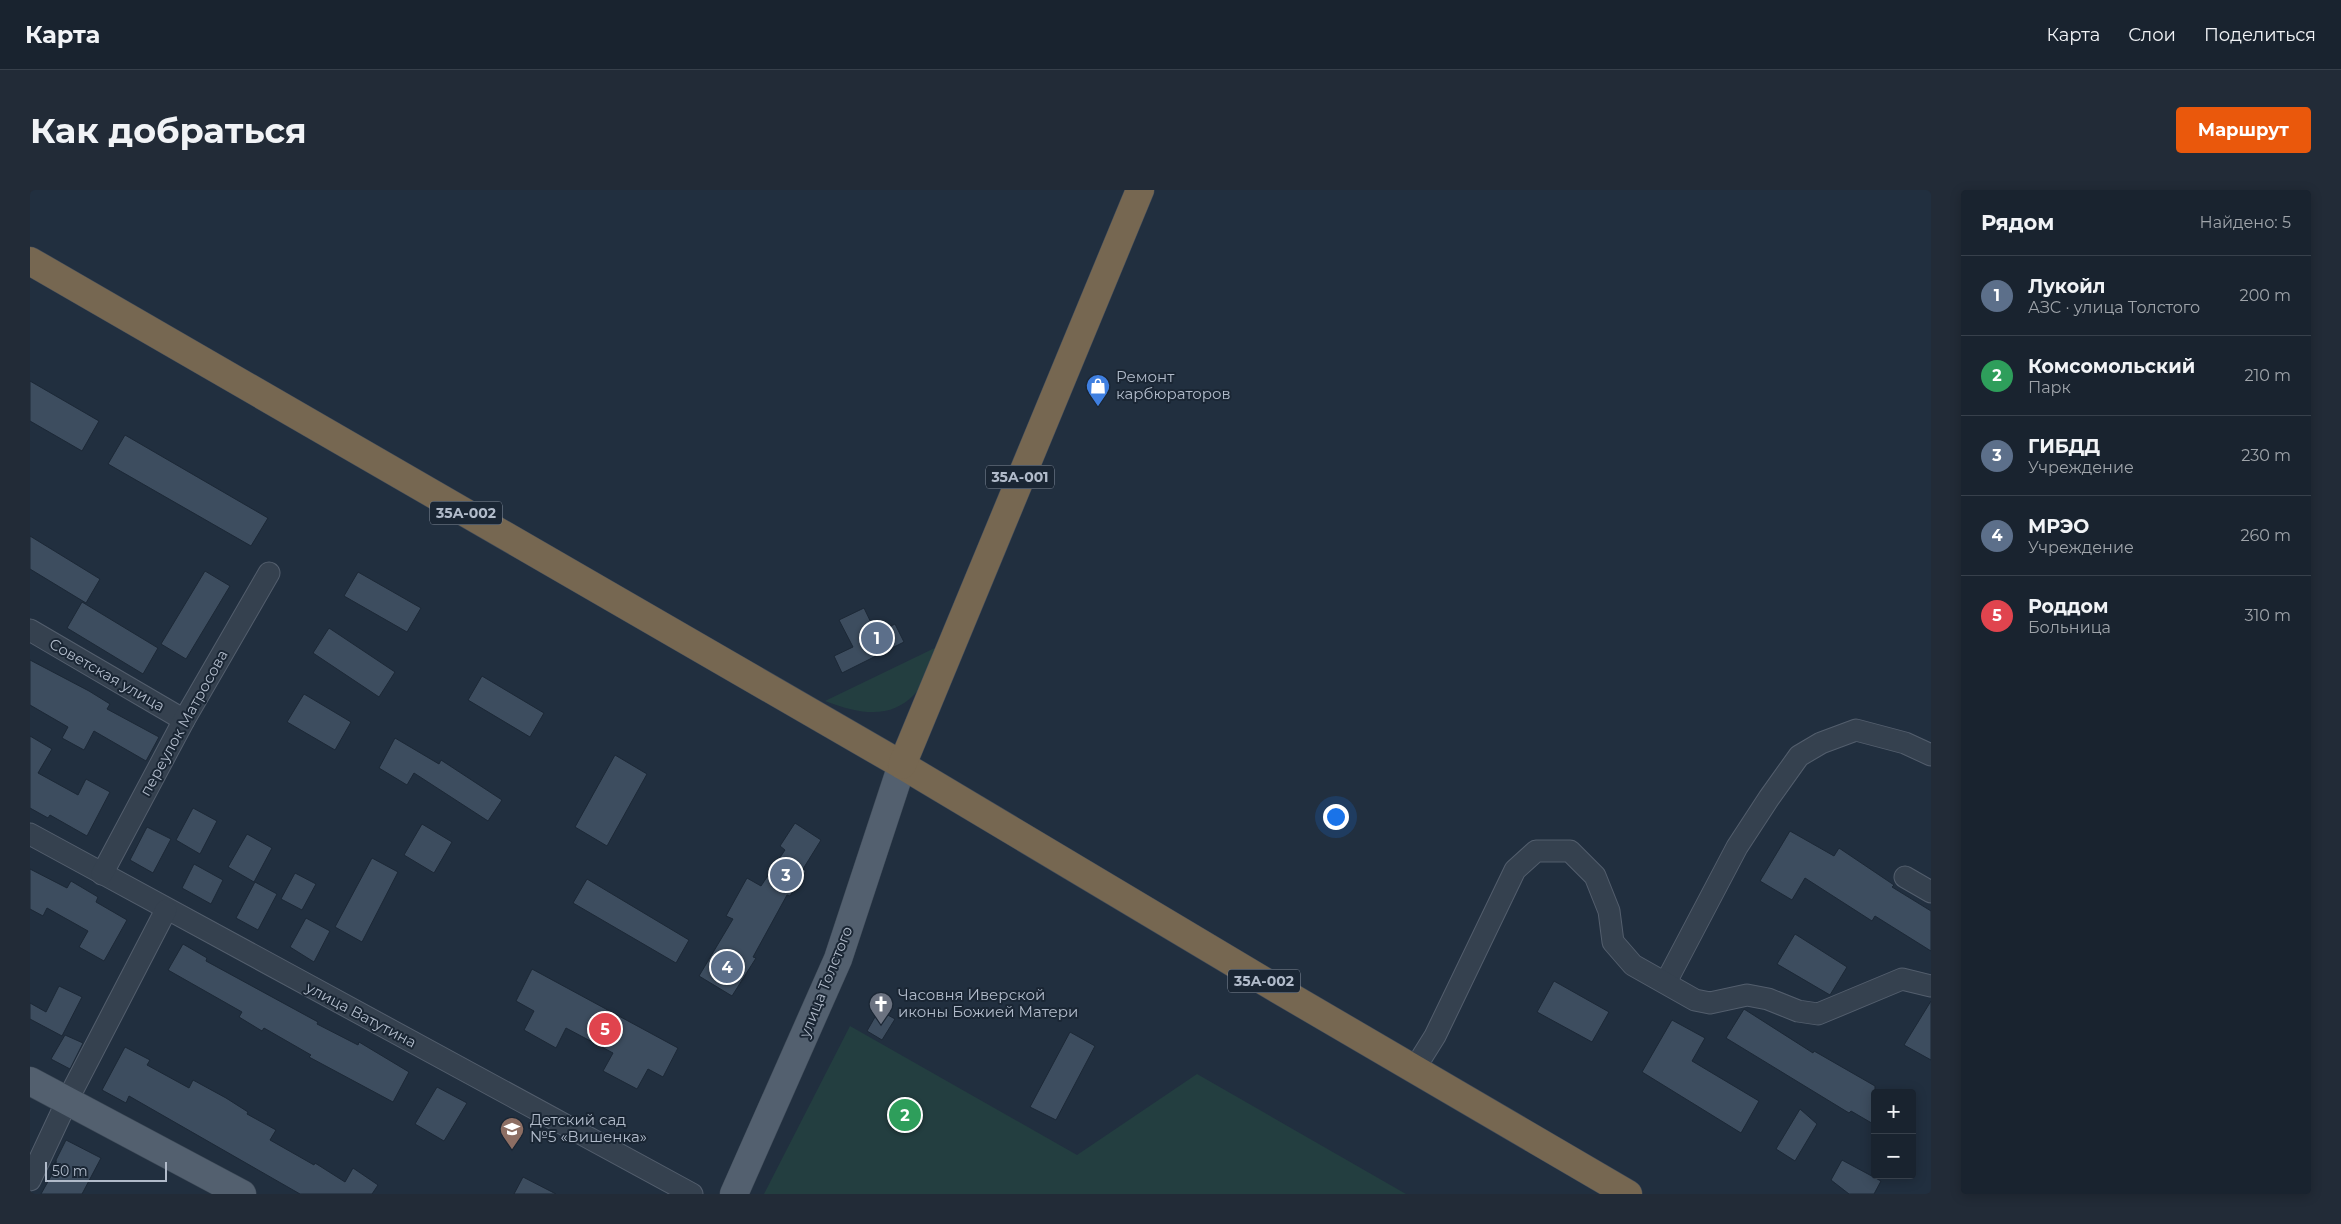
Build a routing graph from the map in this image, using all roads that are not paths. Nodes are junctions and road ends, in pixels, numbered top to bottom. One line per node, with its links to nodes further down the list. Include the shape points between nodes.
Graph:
1 (1140, 190): 7 (highway, 35А-001)
2 (30, 261): 7 (highway, 35А-002)
3 (269, 573): 5 (street, переулок Матросова)
4 (30, 630): 5 (street, Советская улица)
5 (184, 720): 9 (street, переулок Матросова)
6 (1931, 755): 13 (street, via 1905,742 1856,730 1799,756 1737,847)
7 (902, 765): 15 (highway, 35А-002); 21 (main road, улица Толстого, via 838,959)
8 (30, 834): 9 (street, улица Ватутина)
9 (102, 874): 12 (street, улица Ватутина)
10 (1905, 877): 11 (street)
11 (1931, 892)
12 (166, 910): 17 (street); 20 (street, улица Ватутина)
13 (1666, 982): 14 (street, via 1695,1000 1710,1003 1747,995 1818,1014 1902,979); 15 (street, via 1633,965 1613,942 1609,911 1595,876 1570,851 1536,851 1515,870 1436,1036)
14 (1931, 986)
15 (1415, 1068): 22 (highway, 35А-002)
16 (30, 1081): 17 (main road)
17 (67, 1101): 18 (street); 19 (main road)
18 (30, 1180)
19 (242, 1194)
20 (692, 1194)
21 (734, 1194)
22 (1628, 1194)

